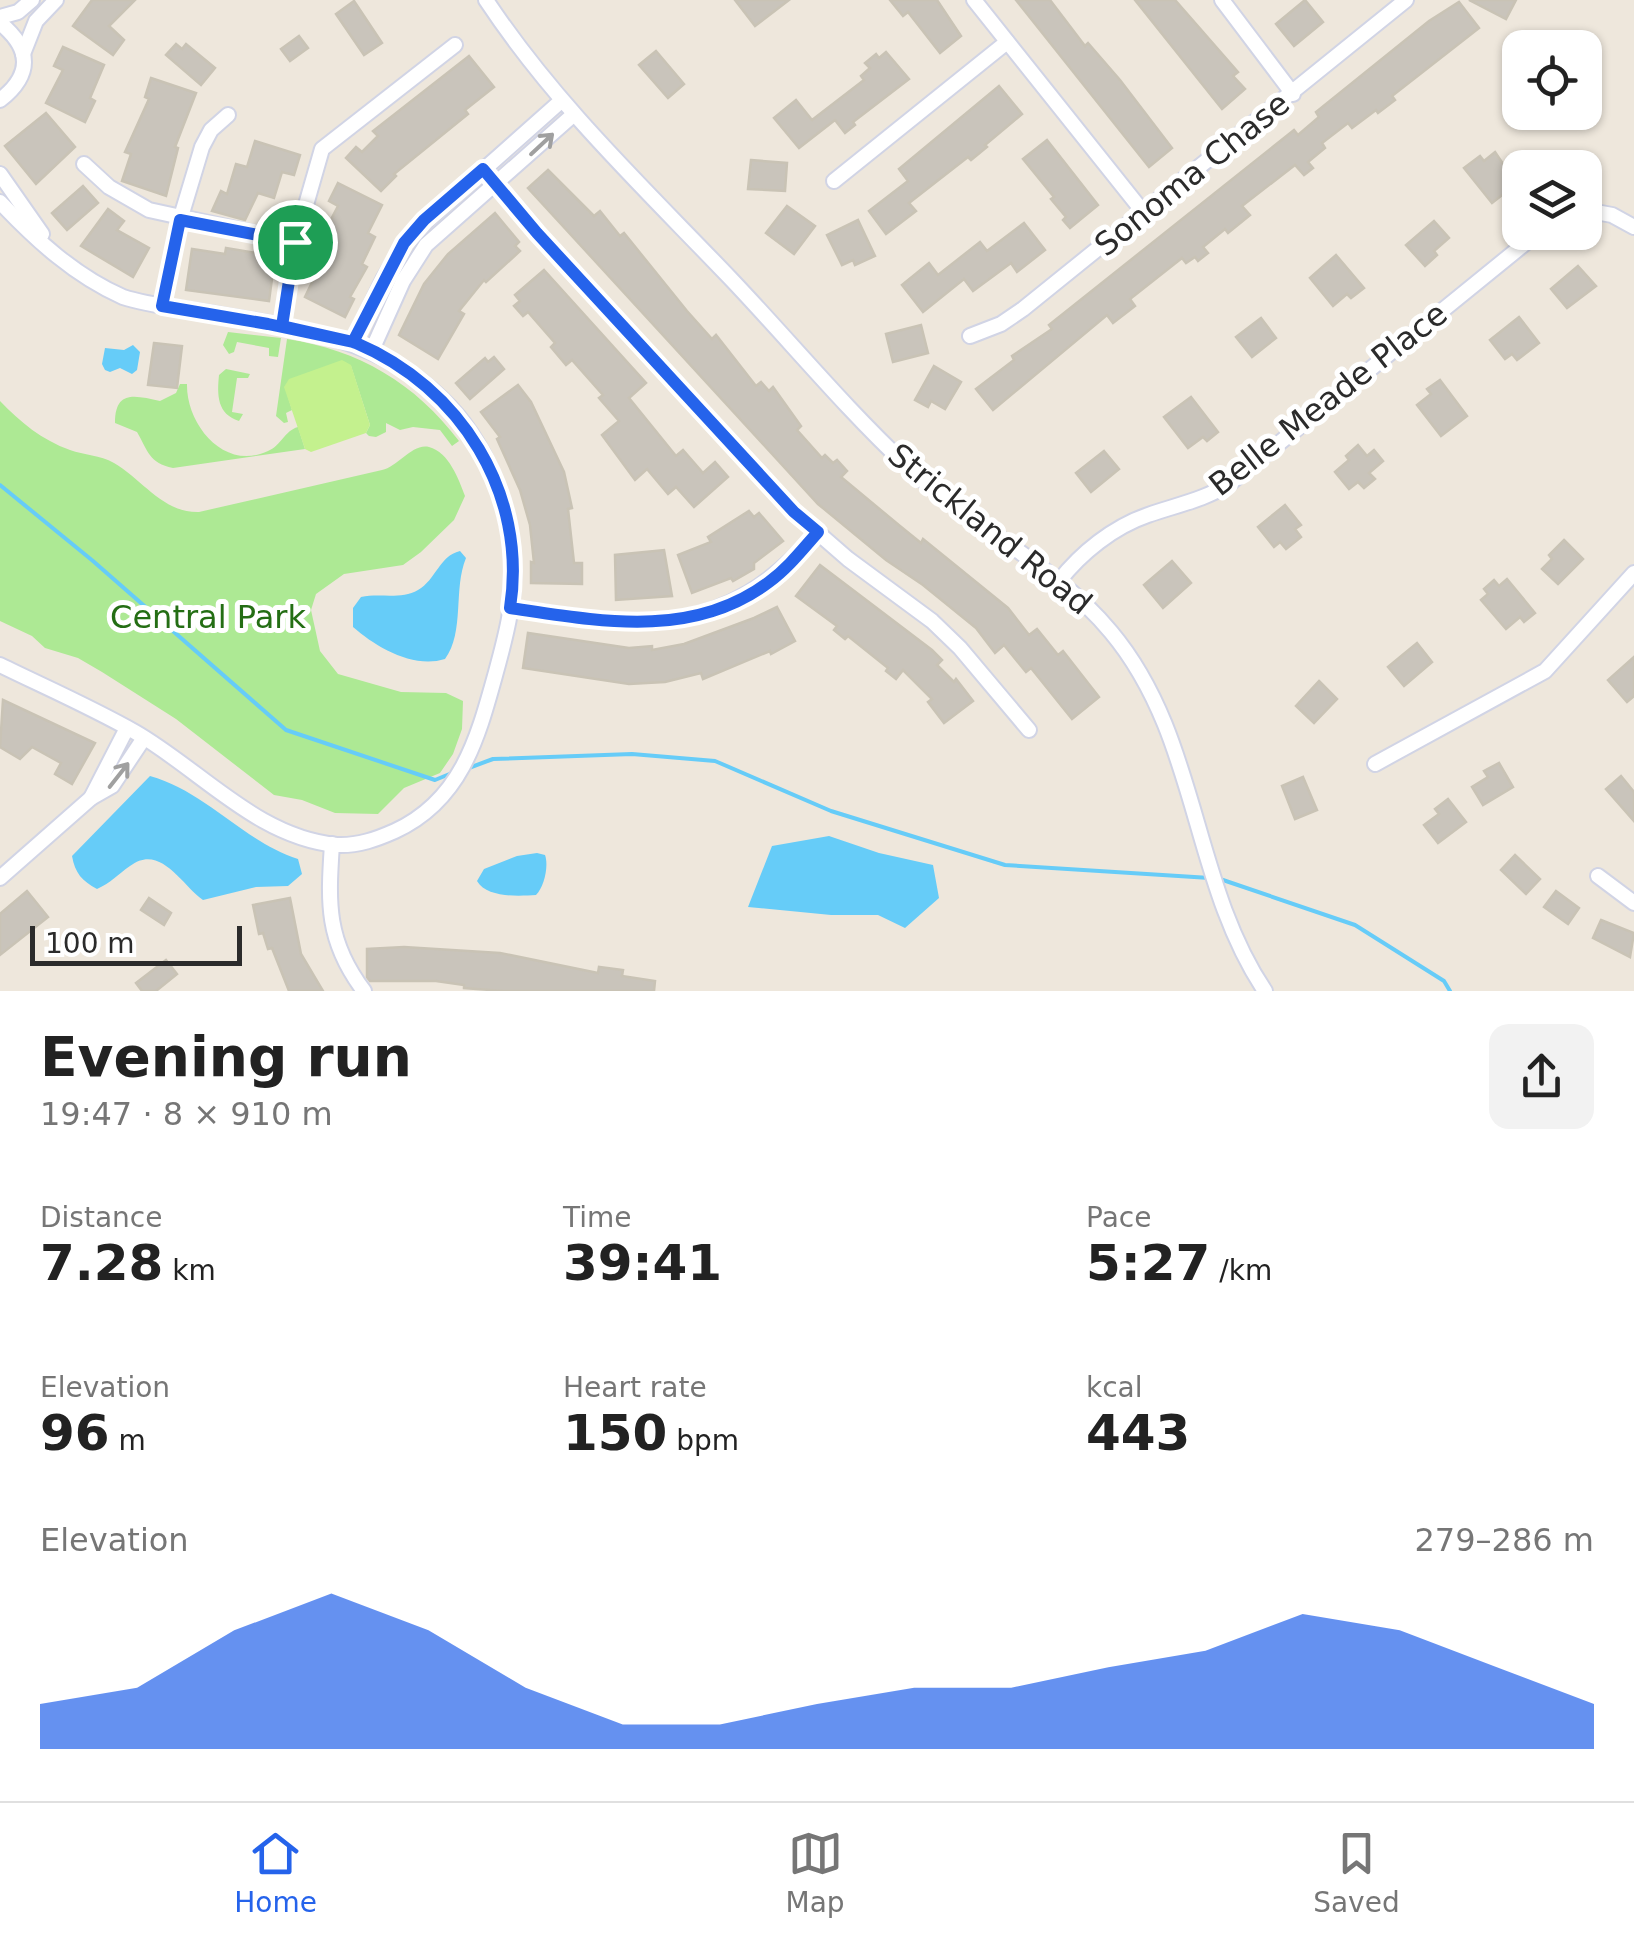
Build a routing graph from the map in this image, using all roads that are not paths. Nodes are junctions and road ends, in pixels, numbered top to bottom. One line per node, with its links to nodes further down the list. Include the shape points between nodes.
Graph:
1 (32, 0): 7 (street)
2 (56, 0): 10 (street, via 36,20)
3 (486, 0): 13 (street, Strickland Road)
4 (974, 0): 8 (street)
5 (1222, 0): 11 (street)
6 (1406, 0): 11 (street, Sonoma Chase)
7 (0, 20): 10 (street)
8 (1007, 42): 19 (street); 22 (street)
9 (455, 45): 26 (street, via 322,149)
10 (23, 54): 12 (street, via 24,74)
11 (1292, 94): 22 (street, Sonoma Chase)
12 (0, 100)
13 (561, 102): 15 (street, Strickland Road); 17 (street)
14 (228, 115): 24 (street, via 206,137)
15 (573, 115): 20 (street, one-way to 15); 36 (street, Strickland Road, via 907,467)
16 (84, 164): 24 (street, via 137,205)
17 (483, 169): 20 (street); 32 (street, via 404,243)
18 (0, 174): 28 (street)
19 (834, 181)
20 (496, 184): 33 (street, via 426,245); 34 (street)
21 (0, 202): 28 (street)
22 (1144, 213): 31 (street, Sonoma Chase, via 1012,317)
23 (1602, 213): 25 (street)
24 (180, 220): 26 (street); 29 (street)
25 (1634, 228)
26 (295, 242): 30 (street)
27 (1517, 250): 36 (street, Belle Meade Place, via 1230,483 1123,527)
28 (60, 259): 29 (street, via 108,291)
29 (162, 306): 30 (street)
30 (282, 326): 32 (street)
31 (970, 336)
32 (353, 342): 33 (street)
33 (372, 350): 37 (street, via 438,394 483,456 508,526)
34 (818, 532): 37 (street, via 758,590 690,616 614,623); 40 (street, via 932,621)
35 (1634, 573): 42 (street, via 1545,671)
36 (1059, 582): 49 (street, Strickland Road, via 1110,631 1153,694 1229,922)
37 (510, 608): 44 (street, via 488,704 466,765 448,791 390,833)
38 (0, 664): 39 (street)
39 (127, 728): 41 (street); 43 (street)
40 (1030, 730)
41 (144, 738): 43 (street, one-way to 41, via 112,786); 44 (street, via 272,826)
42 (1375, 764)
43 (92, 798): 46 (street)
44 (332, 844): 48 (street, via 328,906 346,967)
45 (1598, 876): 47 (street)
46 (0, 878)
47 (1634, 903)
48 (366, 990)
49 (1264, 991)

